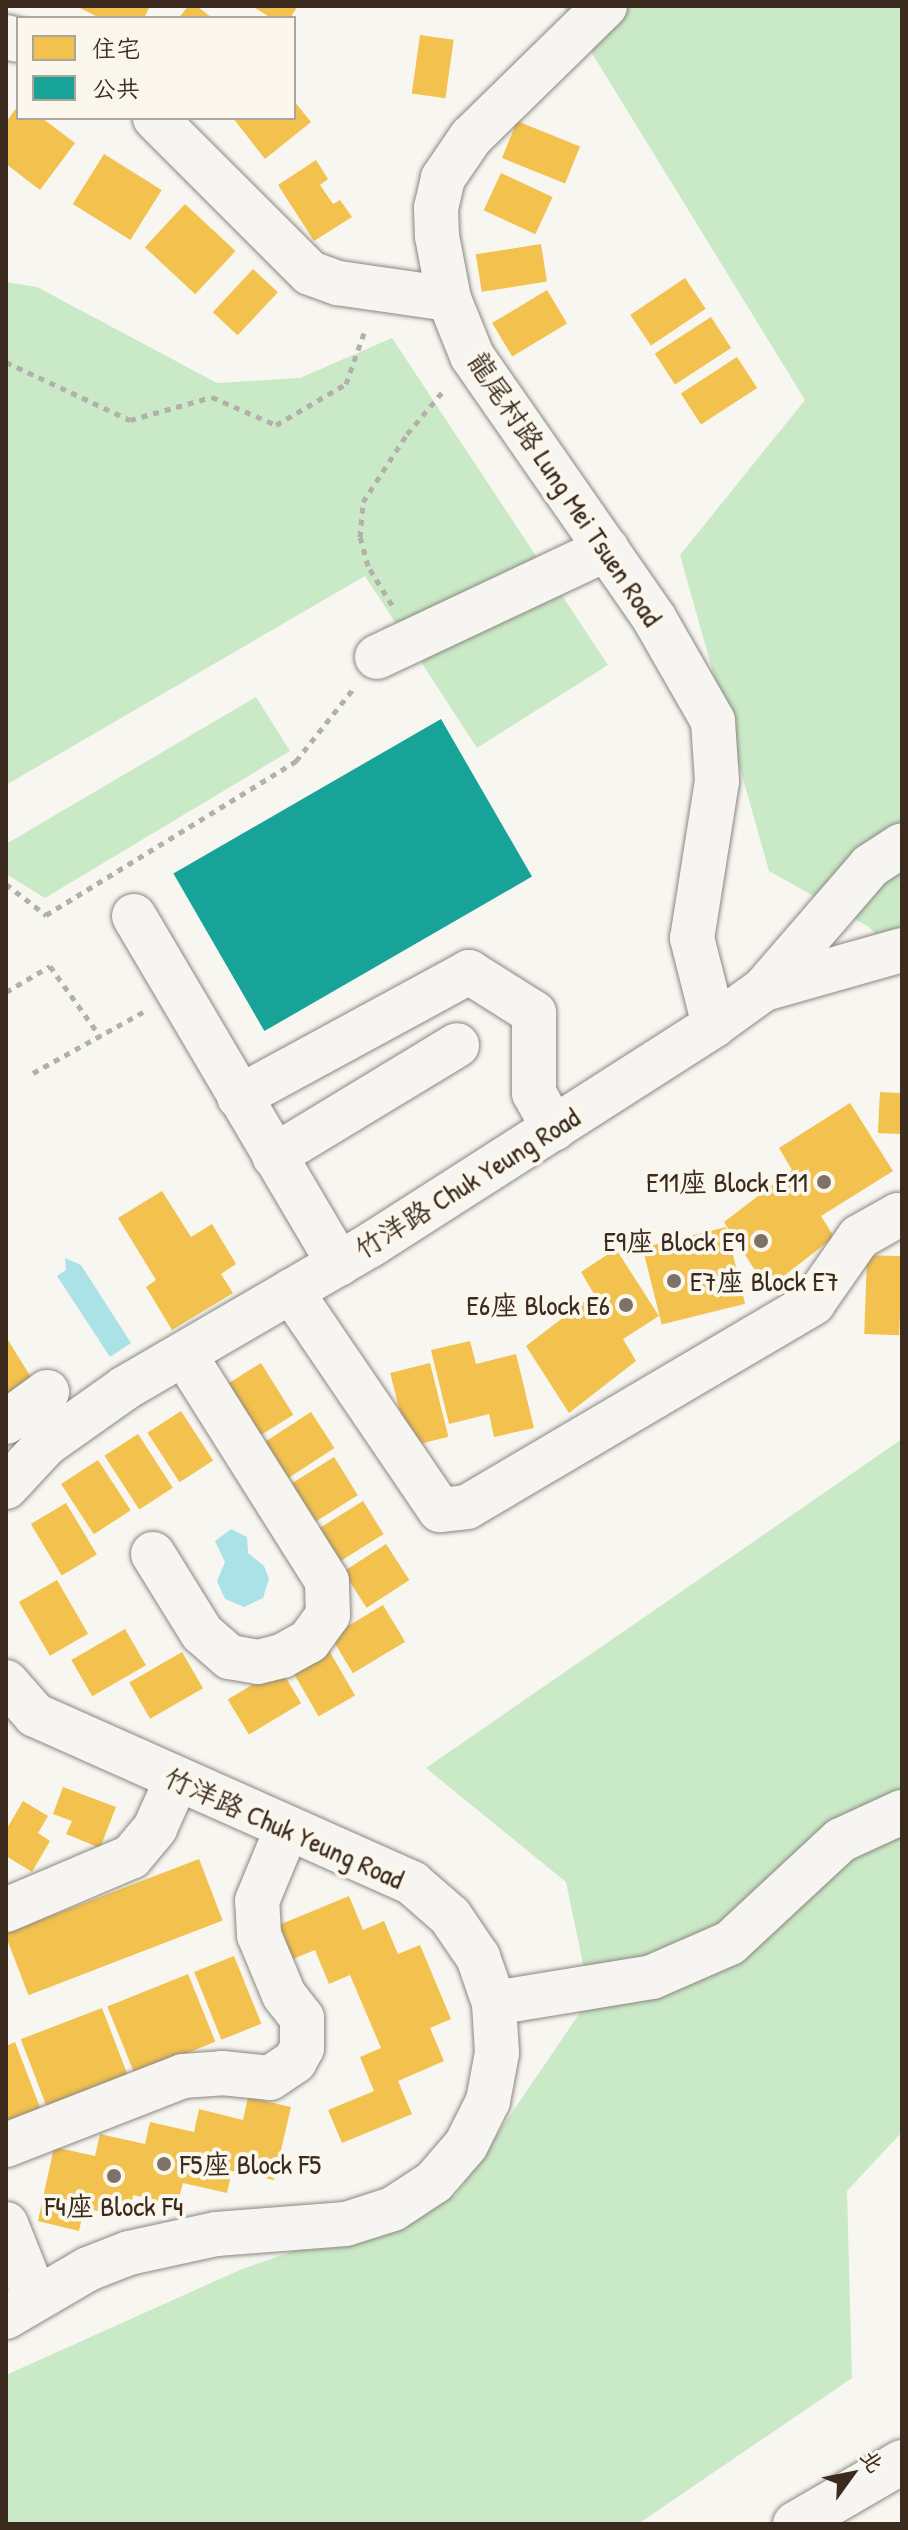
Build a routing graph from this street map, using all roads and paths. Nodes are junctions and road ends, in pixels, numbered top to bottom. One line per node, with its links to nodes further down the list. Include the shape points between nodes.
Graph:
1 (605, 6): 4 (street, 龍尾村路 Lung Mei Tsuen Road, via 471,137 443,178 437,222)
2 (157, 120): 3 (street, via 305,269 319,278)
3 (362, 286): 4 (street); 6 (path, via 366,324 346,384 276,425 212,397 130,420)
4 (449, 299): 5 (street, 龍尾村路 Lung Mei Tsuen Road)
5 (472, 356): 7 (street, 龍尾村路 Lung Mei Tsuen Road); 8 (path, via 407,434 363,502 360,537)
6 (6, 362)
7 (607, 549): 8 (street); 16 (street, 龍尾村路 Lung Mei Tsuen Road, via 713,721 717,781 692,938)
8 (395, 649): 10 (path, via 296,761 46,915)
9 (902, 845): 13 (street, 竹洋路 Chuk Yeung Road, via 870,866)
10 (6, 884)
11 (134, 916): 15 (street)
12 (902, 950): 13 (street)
13 (764, 989): 16 (street, 竹洋路 Chuk Yeung Road)
14 (6, 992): 17 (path, via 50,966)
15 (179, 993): 17 (path); 20 (street)
16 (714, 1025): 21 (street, 竹洋路 Chuk Yeung Road)
17 (100, 1036): 19 (path)
18 (457, 1045): 22 (street)
19 (33, 1073)
20 (239, 1097): 21 (street, via 469,972 534,1013 534,1093); 22 (street)
21 (554, 1129): 24 (street, 竹洋路 Chuk Yeung Road)
22 (274, 1156): 24 (street)
23 (898, 1215): 25 (street, via 859,1237 813,1303 467,1507 440,1510)
24 (339, 1264): 25 (street, 竹洋路 Chuk Yeung Road)
25 (291, 1291): 26 (street, 竹洋路 Chuk Yeung Road)
26 (184, 1354): 29 (street, 竹洋路 Chuk Yeung Road); 30 (street, via 327,1581 328,1615 309,1641 282,1656 258,1662 230,1657 202,1633)
27 (47, 1392): 28 (street)
28 (6, 1422)
29 (13, 1466)
30 (153, 1554)
31 (6, 1682): 32 (street, 竹洋路 Chuk Yeung Road, via 35,1715)
32 (176, 1781): 34 (street, 竹洋路 Chuk Yeung Road); 35 (street, via 155,1828 131,1857)
33 (902, 1812): 36 (street, via 841,1840 730,1943 652,1977)
34 (286, 1831): 36 (street, 竹洋路 Chuk Yeung Road, via 412,1883 450,1916 478,1957); 37 (street, via 257,1901 259,1935 284,1995 302,2018 302,2048 295,2061 270,2078 183,2076)
35 (6, 1910)
36 (494, 2003): 39 (street, 竹洋路 Chuk Yeung Road, via 497,2053 488,2101 466,2145 434,2182 393,2209 346,2224 172,2242 88,2269)
37 (6, 2145)
38 (6, 2224): 39 (street)
39 (20, 2307)
40 (902, 2462): 41 (street)
41 (795, 2524)

